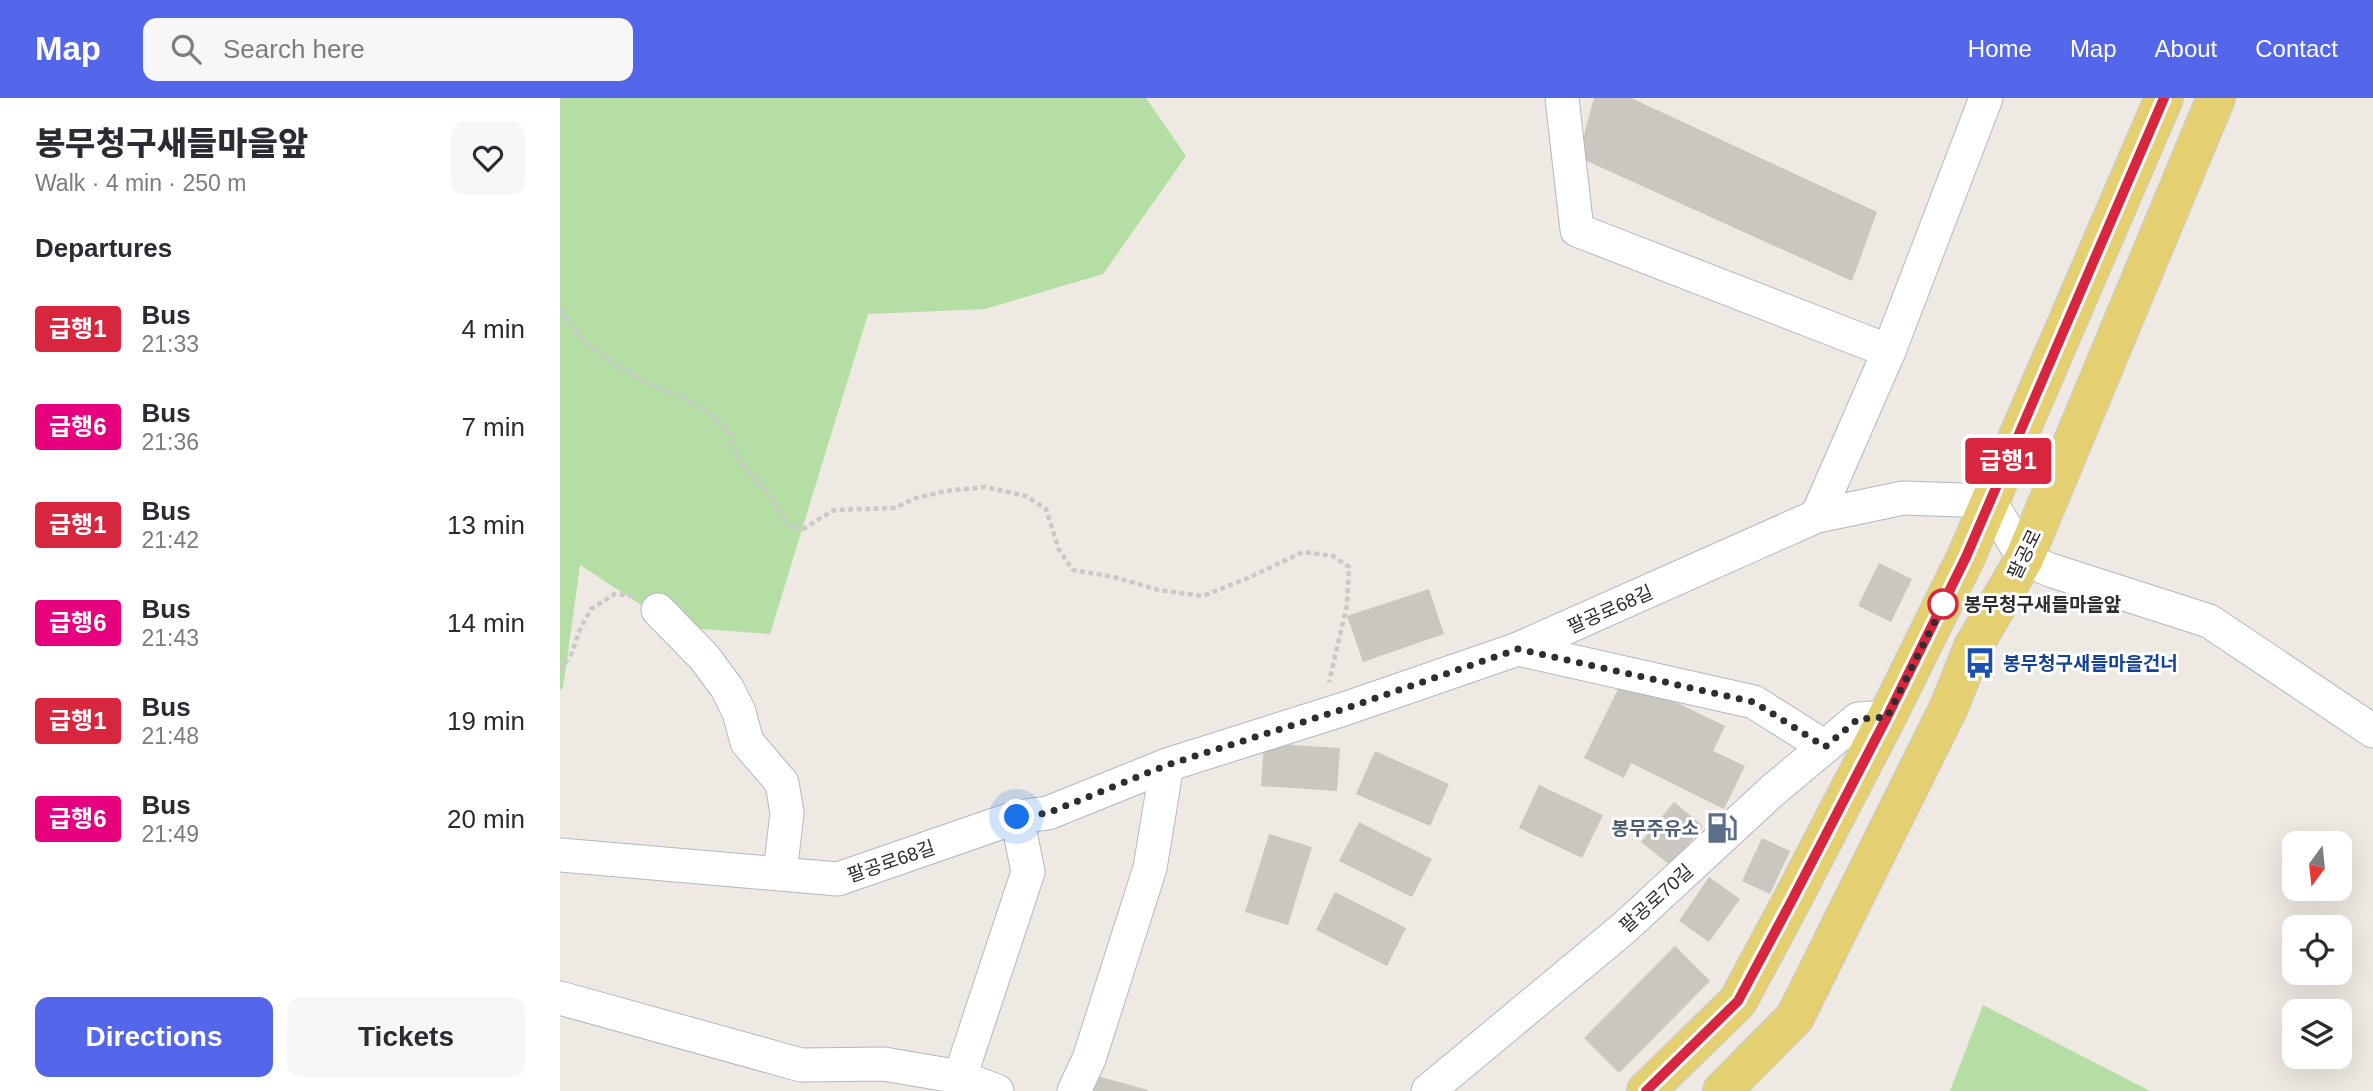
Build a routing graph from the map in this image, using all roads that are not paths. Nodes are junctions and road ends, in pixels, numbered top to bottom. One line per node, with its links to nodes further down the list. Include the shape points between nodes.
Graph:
1 (1562, 98): 5 (street, via 1577,230)
2 (1986, 98): 5 (street)
3 (2164, 98): 6 (main road)
4 (2216, 98): 8 (main road, 팔공로)
5 (1889, 351): 7 (street)
6 (1990, 501): 7 (street, 팔공로68길, via 1903,498); 8 (street); 11 (main road)
7 (1817, 516): 10 (street, 팔공로68길)
8 (2024, 559): 12 (street, via 2209,621); 24 (main road, 팔공로, via 1973,647 1949,707 1795,1017)
9 (658, 610): 17 (street, via 704,657 739,712 747,742 782,783 787,813)
10 (1518, 649): 13 (street, via 1754,702); 14 (street, 팔공로68길)
11 (1887, 717): 13 (street, 팔공로70길, via 1858,719); 23 (main road, via 1738,1001)
12 (2373, 731)
13 (1825, 747): 22 (street, 팔공로70길, via 1623,928)
14 (1167, 765): 15 (street, 팔공로68길, via 1048,813); 21 (street, via 1150,868 1089,1059)
15 (1017, 817): 17 (street, 팔공로68길, via 838,879); 19 (street, via 1028,872)
16 (560, 855): 17 (street, 팔공로68길)
17 (780, 873)
18 (560, 998): 19 (street, via 801,1065 884,1065)
19 (960, 1077): 20 (street)
20 (997, 1091)
21 (1073, 1091)
22 (1428, 1091)
23 (1646, 1091)
24 (1722, 1091)

